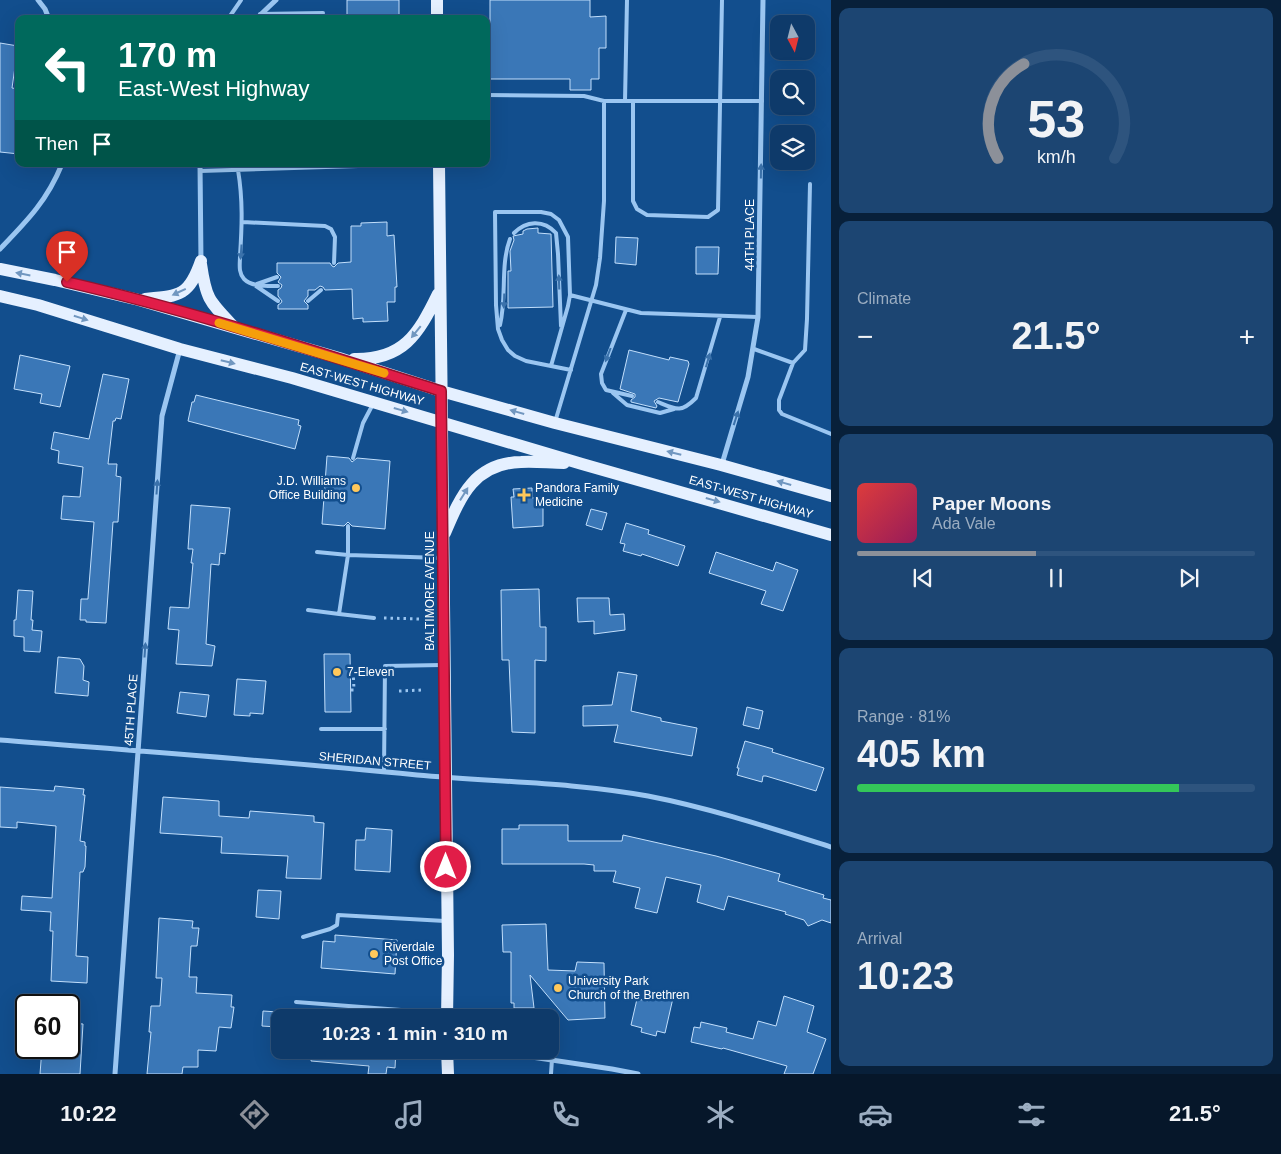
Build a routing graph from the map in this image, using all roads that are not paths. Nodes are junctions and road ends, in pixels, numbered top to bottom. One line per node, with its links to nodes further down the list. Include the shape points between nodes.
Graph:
1 (38, 0): 9 (street)
2 (241, 0): 10 (lane)
3 (276, 0): 11 (street)
4 (437, 0): 13 (main road)
5 (627, 0): 16 (lane)
6 (722, 0): 18 (lane)
7 (763, 0): 19 (street, 44TH PLACE)
8 (323, 13): 12 (lane)
9 (47, 15)
10 (231, 15)
11 (260, 15)
12 (290, 15)
13 (437, 15)
14 (490, 95): 15 (lane, via 584,96)
15 (604, 100): 16 (lane); 44 (lane, via 600,258)
16 (624, 101): 17 (lane)
17 (633, 101): 18 (lane); 18 (lane, via 633,201 637,209 647,215 708,217 718,210)
18 (721, 101): 19 (lane)
19 (762, 101): 47 (street, 44TH PLACE, one-way to 19)
20 (61, 167): 30 (street, via 38,208)
21 (200, 167): 25 (street)
22 (352, 167): 24 (lane)
23 (439, 167): 38 (main road, BALTIMORE AVENUE)
24 (238, 170): 25 (lane); 27 (lane)
25 (200, 171): 31 (street)
26 (810, 184): 54 (lane, via 805,350)
27 (243, 222): 32 (lane, via 331,229 335,237); 35 (lane, one-way to 35, via 240,271 244,279)
28 (514, 233): 50 (lane, one-way to 28, via 556,233 544,224 530,223)
29 (510, 238): 49 (lane, one-way to 49, via 505,253 504,309)
30 (0, 249)
31 (201, 261): 41 (main road, one-way to 41, via 190,286 181,293); 48 (main road, via 205,290 212,304)
32 (334, 263)
33 (0, 269): 41 (main road, EAST-WEST HIGHWAY, one-way to 33)
34 (278, 277): 35 (lane)
35 (255, 284): 36 (lane); 42 (lane)
36 (278, 286)
37 (321, 290): 43 (lane)
38 (440, 290): 53 (main road, one-way to 53, via 426,319 399,349 386,356 368,359); 57 (main road, BALTIMORE AVENUE)
39 (570, 295): 44 (lane); 49 (lane, via 568,237 559,220 541,212 496,212); 50 (lane)
40 (0, 296): 51 (main road, EAST-WEST HIGHWAY, one-way to 51)
41 (139, 300): 48 (main road, EAST-WEST HIGHWAY)
42 (278, 301)
43 (308, 301)
44 (592, 301): 45 (lane); 56 (lane)
45 (626, 310): 46 (lane); 58 (lane, one-way to 58, via 601,374 606,390)
46 (720, 317): 47 (lane); 62 (lane, one-way to 46, via 680,410 696,398)
47 (758, 317): 52 (street, 44TH PLACE)
48 (234, 327): 53 (main road, EAST-WEST HIGHWAY)
49 (498, 329): 55 (lane, via 508,350 515,356)
50 (561, 331): 55 (lane)
51 (180, 349): 60 (main road, EAST-WEST HIGHWAY, one-way to 60); 83 (street, 45TH PLACE, one-way to 51, via 162,416)
52 (754, 349): 54 (lane); 68 (street, 44TH PLACE, one-way to 52)
53 (339, 358): 57 (main road, EAST-WEST HIGHWAY)
54 (793, 363): 65 (lane, via 779,400 779,410)
55 (552, 366): 56 (lane)
56 (571, 370): 64 (lane)
57 (441, 391): 63 (main road, BALTIMORE AVENUE); 64 (main road, EAST-WEST HIGHWAY, one-way to 57)
58 (612, 392): 59 (lane); 62 (lane, via 627,405 660,413)
59 (632, 396)
60 (374, 402): 63 (main road, EAST-WEST HIGHWAY, one-way to 63); 66 (lane, via 362,423)
61 (658, 402): 62 (lane)
62 (674, 409)
63 (442, 421): 67 (main road, EAST-WEST HIGHWAY); 72 (main road, BALTIMORE AVENUE)
64 (555, 423): 68 (main road, EAST-WEST HIGHWAY, one-way to 64)
65 (831, 434)
66 (353, 458)
67 (582, 464): 71 (main road, EAST-WEST HIGHWAY, one-way to 71); 72 (main road, one-way to 67, via 463,495 473,480 487,470 521,462)
68 (722, 465): 69 (main road, EAST-WEST HIGHWAY, one-way to 68)
69 (831, 496)
70 (348, 526): 74 (lane)
71 (831, 535)
72 (444, 538): 75 (main road, BALTIMORE AVENUE)
73 (316, 552): 74 (lane)
74 (348, 555): 75 (lane); 77 (lane)
75 (444, 558): 79 (main road, BALTIMORE AVENUE)
76 (308, 610): 77 (lane)
77 (340, 614): 78 (lane)
78 (374, 618)
79 (444, 665): 81 (lane, via 385,666); 85 (main road, BALTIMORE AVENUE)
80 (322, 729): 81 (lane)
81 (385, 729): 84 (lane)
82 (0, 740): 83 (street, SHERIDAN STREET)
83 (138, 750): 84 (street, SHERIDAN STREET); 95 (street, 45TH PLACE)
84 (384, 772): 85 (street, SHERIDAN STREET)
85 (445, 777): 86 (street, SHERIDAN STREET, via 570,786 648,796); 87 (main road, BALTIMORE AVENUE)
86 (831, 847)
87 (446, 921): 88 (lane, via 338,915 337,926); 91 (main road, BALTIMORE AVENUE)
88 (303, 937)
89 (296, 1002): 90 (lane)
90 (388, 1009)
91 (447, 1009)
92 (448, 1059): 96 (main road)
93 (545, 1059): 94 (street)
94 (552, 1060): 97 (lane); 98 (street)
95 (115, 1074)
96 (448, 1074)
97 (551, 1074)
98 (638, 1074)

